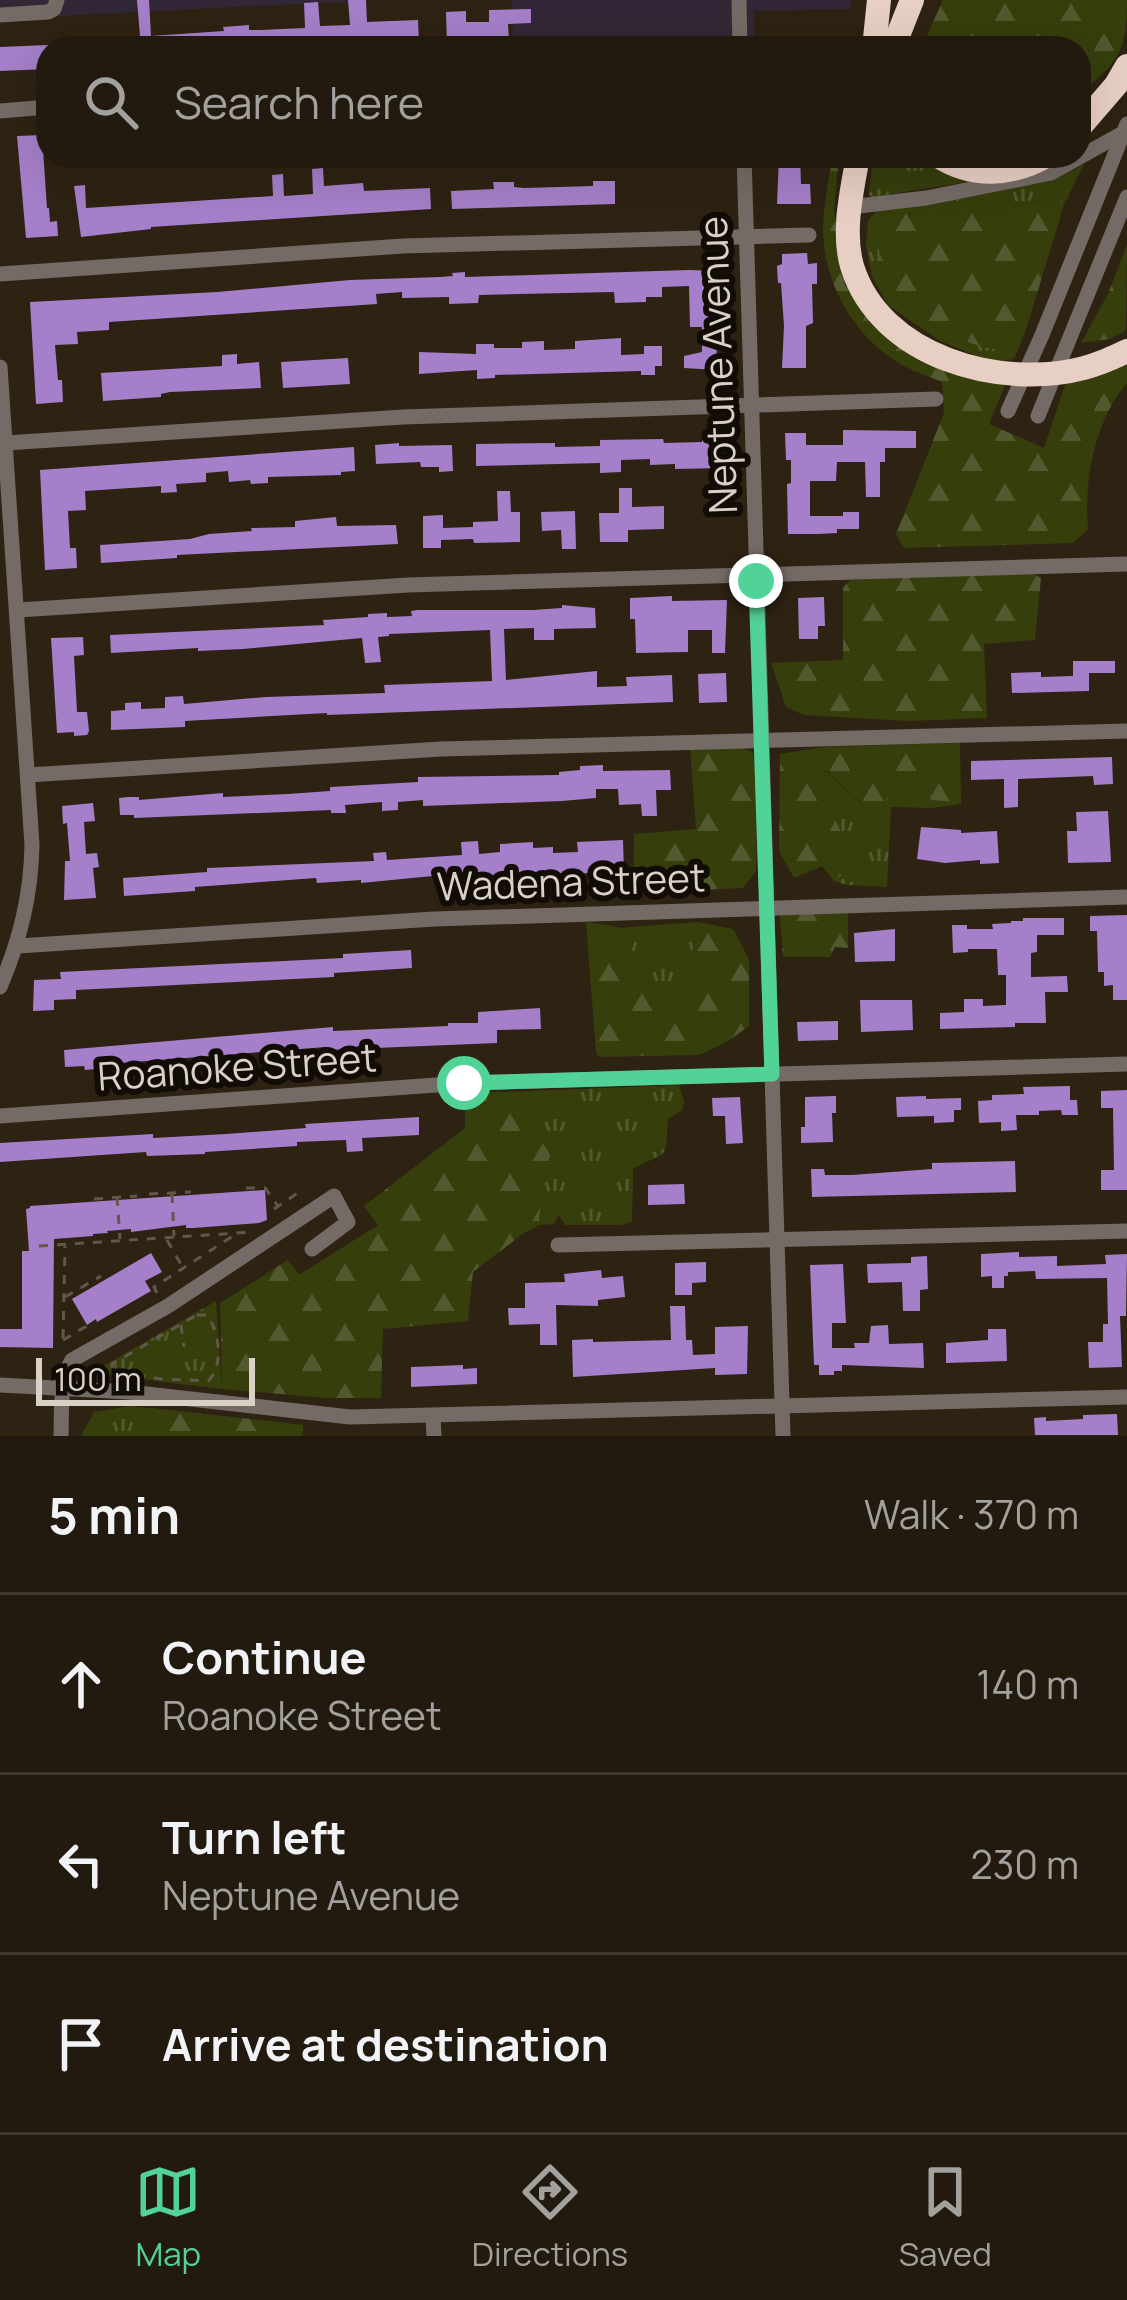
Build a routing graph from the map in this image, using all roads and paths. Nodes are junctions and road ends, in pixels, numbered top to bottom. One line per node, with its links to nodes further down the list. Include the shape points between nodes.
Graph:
1 (56, 0): 5 (street, via 48,12)
2 (739, 0): 6 (street)
3 (879, 0): 7 (highway)
4 (912, 0): 8 (highway)
5 (0, 15)
6 (740, 36)
7 (875, 36)
8 (898, 36)
9 (1127, 66): 12 (highway)
10 (36, 108): 11 (street)
11 (0, 111)
12 (1091, 114)
13 (1125, 128): 14 (street); 29 (street)
14 (1091, 148)
15 (743, 168): 23 (street, Neptune Avenue)
16 (856, 168): 21 (highway)
17 (963, 168): 18 (highway)
18 (1020, 168)
19 (1058, 168): 21 (street)
20 (1127, 197): 30 (street)
21 (850, 207): 25 (highway, via 860,287 874,311 924,351 1016,373 1079,370)
22 (809, 235): 23 (street)
23 (746, 237): 24 (street, via 403,246); 28 (street, Neptune Avenue)
24 (0, 274)
25 (1127, 351)
26 (0, 368): 31 (street)
27 (935, 399): 28 (street)
28 (752, 406): 31 (street, via 403,417); 33 (street, Neptune Avenue)
29 (1008, 411)
30 (1038, 416)
31 (6, 443): 34 (street)
32 (1127, 564): 33 (street)
33 (756, 574): 34 (street, via 408,584); 36 (street, Neptune Avenue)
34 (18, 610): 37 (street)
35 (1127, 731): 36 (street)
36 (760, 740): 37 (street, via 441,749); 39 (street, Neptune Avenue)
37 (28, 776): 40 (street, via 32,875)
38 (1127, 897): 39 (street, Wadena Street)
39 (767, 908): 40 (street, Wadena Street); 43 (street, Neptune Avenue)
40 (18, 946): 41 (street)
41 (0, 987)
42 (1127, 1064): 43 (street, Roanoke Street)
43 (772, 1074): 44 (street, Roanoke Street, via 464,1083); 58 (street, Neptune Avenue)
44 (0, 1116)
45 (247, 1188): 46 (path, via 265,1188 276,1208)
46 (302, 1190)
47 (191, 1192): 49 (path)
48 (149, 1194): 49 (path)
49 (172, 1194): 56 (path)
50 (137, 1196): 51 (path)
51 (117, 1197): 52 (path); 59 (path)
52 (94, 1198)
53 (1127, 1231): 58 (street)
54 (261, 1232): 55 (path)
55 (236, 1234): 56 (path); 64 (path)
56 (174, 1238): 57 (path)
57 (166, 1239): 59 (path); 64 (path)
58 (777, 1240): 60 (street); 76 (street, Neptune Avenue)
59 (120, 1241): 62 (path)
60 (558, 1245)
61 (39, 1246): 62 (path)
62 (65, 1246): 66 (path)
63 (312, 1249): 74 (street, via 348,1222 334,1196 72,1360)
64 (183, 1270): 69 (path, via 154,1288)
65 (101, 1276): 67 (path)
66 (64, 1279): 67 (path); 68 (path)
67 (77, 1291): 68 (path)
68 (63, 1298): 71 (path, via 63,1340 85,1327)
69 (157, 1299)
70 (181, 1325): 70 (path, via 112,1364 112,1370 208,1381 218,1361 217,1332 207,1315); 72 (path)
71 (92, 1338)
72 (184, 1347)
73 (0, 1385): 74 (street)
74 (63, 1390): 77 (street, via 350,1417); 78 (street)
75 (1127, 1397): 76 (street)
76 (782, 1406): 77 (street); 80 (street, Neptune Avenue)
77 (433, 1416): 79 (street)
78 (61, 1436)
79 (434, 1436)
80 (782, 1436)

